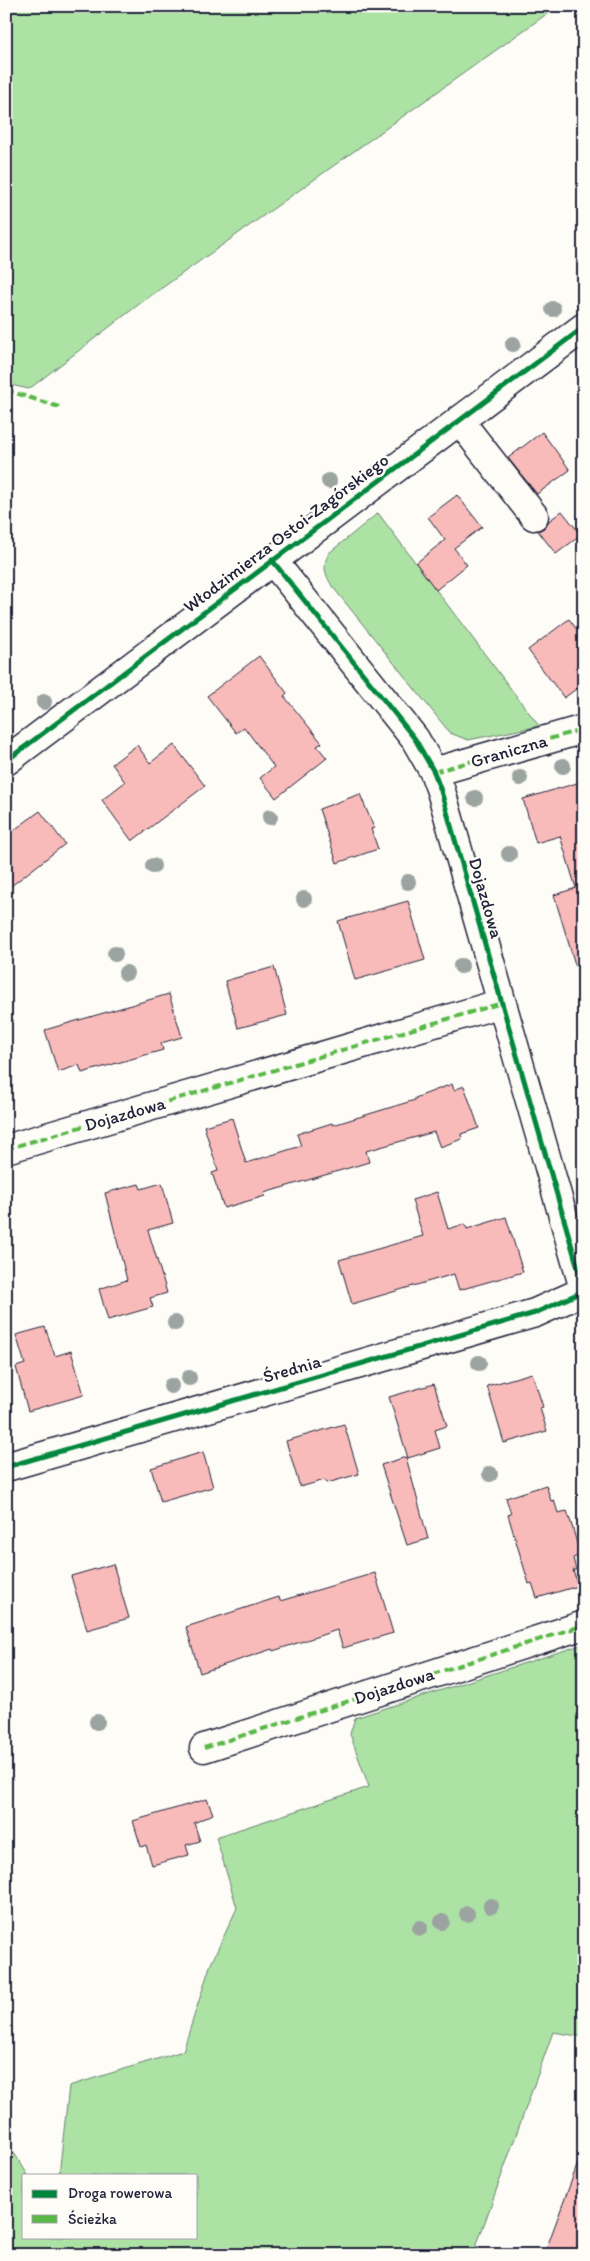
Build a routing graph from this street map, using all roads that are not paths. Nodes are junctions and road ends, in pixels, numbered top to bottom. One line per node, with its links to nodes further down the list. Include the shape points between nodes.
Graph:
1 (584, 328): 2 (street, Włodzimierza Ostoi-Zagórskiego)
2 (459, 420): 3 (street); 4 (street, Włodzimierza Ostoi-Zagórskiego)
3 (534, 516)
4 (272, 560): 6 (street, Włodzimierza Ostoi-Zagórskiego); 7 (street, Dojazdowa, via 415,740)
5 (584, 729): 7 (street, Graniczna)
6 (6, 761)
7 (434, 772): 8 (street, Dojazdowa)
8 (502, 1003): 9 (street, Dojazdowa); 10 (street, Dojazdowa)
9 (6, 1150)
10 (584, 1290): 11 (street, Średnia, via 535,1313)
11 (6, 1467)
12 (584, 1625): 13 (street, Dojazdowa)
13 (204, 1748)

